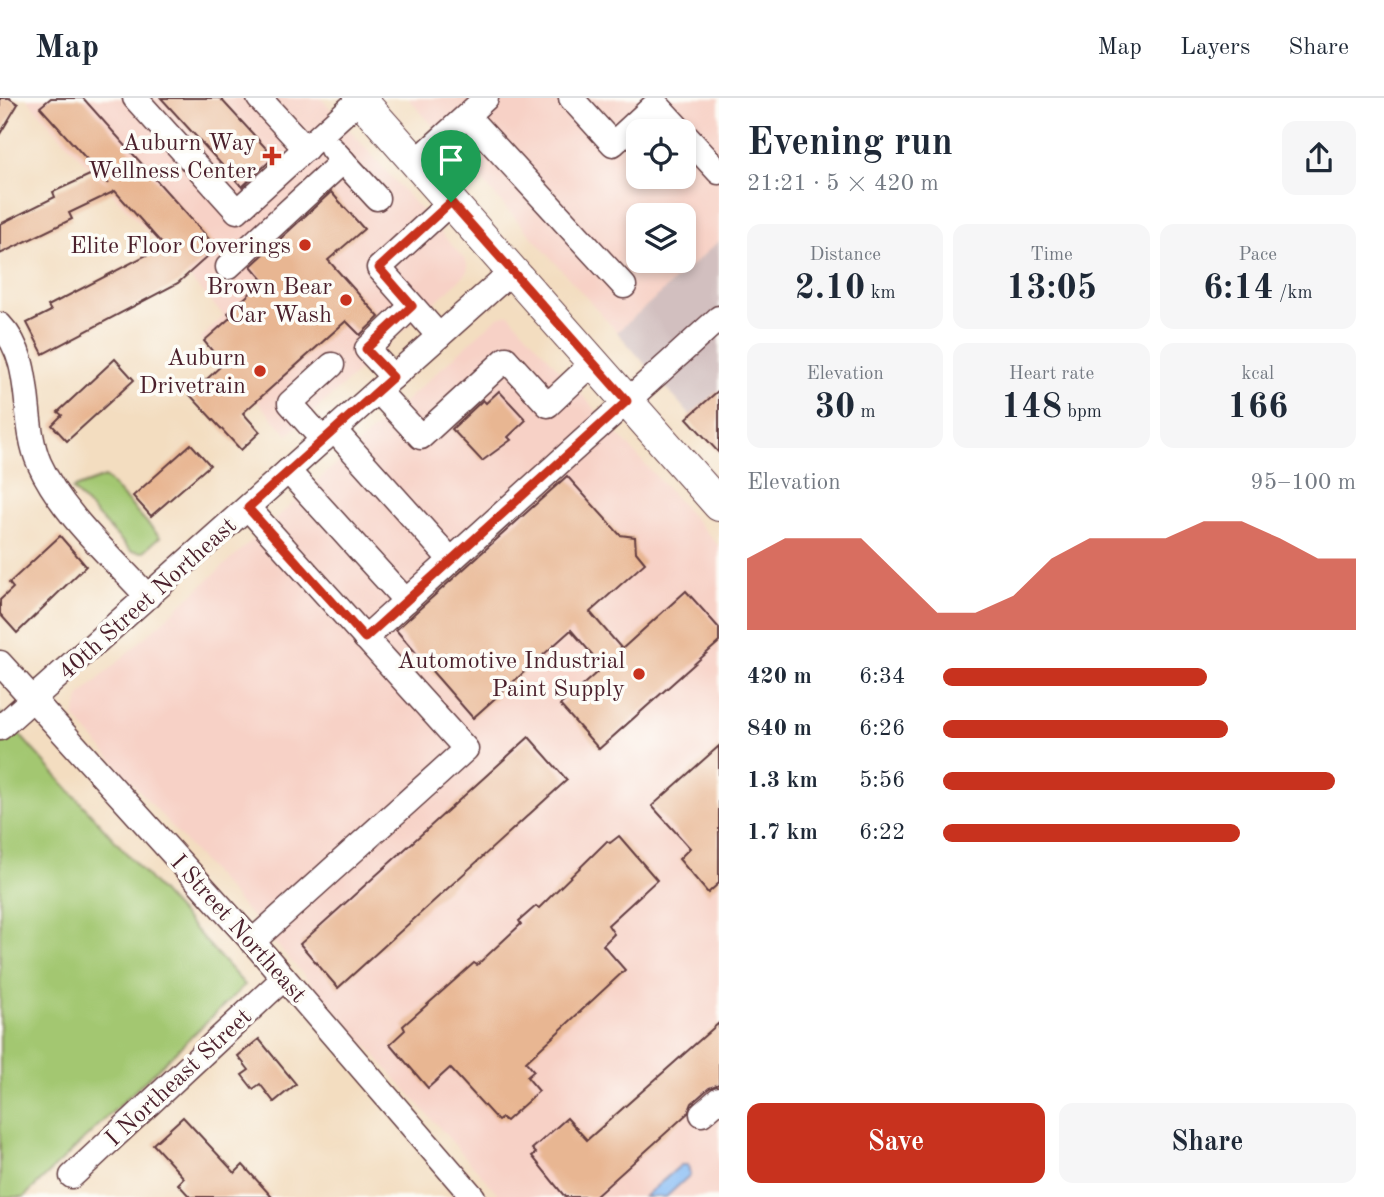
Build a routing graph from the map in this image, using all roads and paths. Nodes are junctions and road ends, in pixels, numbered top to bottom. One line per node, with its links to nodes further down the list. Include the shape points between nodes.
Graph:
1 (135, 98): 10 (street, via 237,211)
2 (259, 98): 10 (street)
3 (486, 98): 6 (street)
4 (571, 98): 9 (street, via 613,144)
5 (359, 99): 10 (street); 13 (main road)
6 (467, 116): 13 (street); 19 (street)
7 (640, 119): 8 (street, via 656,104)
8 (670, 119)
9 (626, 132)
10 (313, 142): 12 (street)
11 (696, 147): 14 (street)
12 (343, 161): 15 (street); 17 (street)
13 (416, 162): 16 (main road)
14 (719, 172)
15 (377, 198)
16 (451, 202): 18 (main road); 20 (street, via 379,268)
17 (228, 267)
18 (512, 271): 23 (street, 40th Street Northeast); 24 (main road)
19 (624, 286)
20 (412, 306): 23 (street); 26 (street, via 366,349)
21 (719, 318): 27 (street)
22 (0, 325): 33 (street, via 20,360 32,441 44,473)
23 (439, 336): 26 (street, 40th Street Northeast)
24 (593, 363): 26 (street, via 548,405 506,359 421,437); 27 (main road)
25 (332, 365): 28 (street, via 289,403)
26 (386, 384): 28 (street, 40th Street Northeast)
27 (627, 401): 30 (main road); 32 (street)
28 (329, 435): 29 (street, 40th Street Northeast); 32 (street)
29 (288, 471): 31 (street, 40th Street Northeast); 34 (street)
30 (719, 505)
31 (248, 508): 33 (street, 40th Street Northeast); 35 (street)
32 (451, 560): 34 (street)
33 (148, 597): 37 (street, 40th Street Northeast)
34 (405, 601): 35 (street)
35 (365, 638): 39 (street, via 466,749)
36 (0, 663): 37 (street, I Street Northeast)
37 (34, 700): 38 (street, 40th Street Northeast); 39 (street, I Street Northeast)
38 (0, 729)
39 (252, 942): 40 (street, I Street Northeast)
40 (284, 978): 41 (street, I Northeast Street); 42 (street, I Street Northeast)
41 (72, 1176)
42 (473, 1197)

